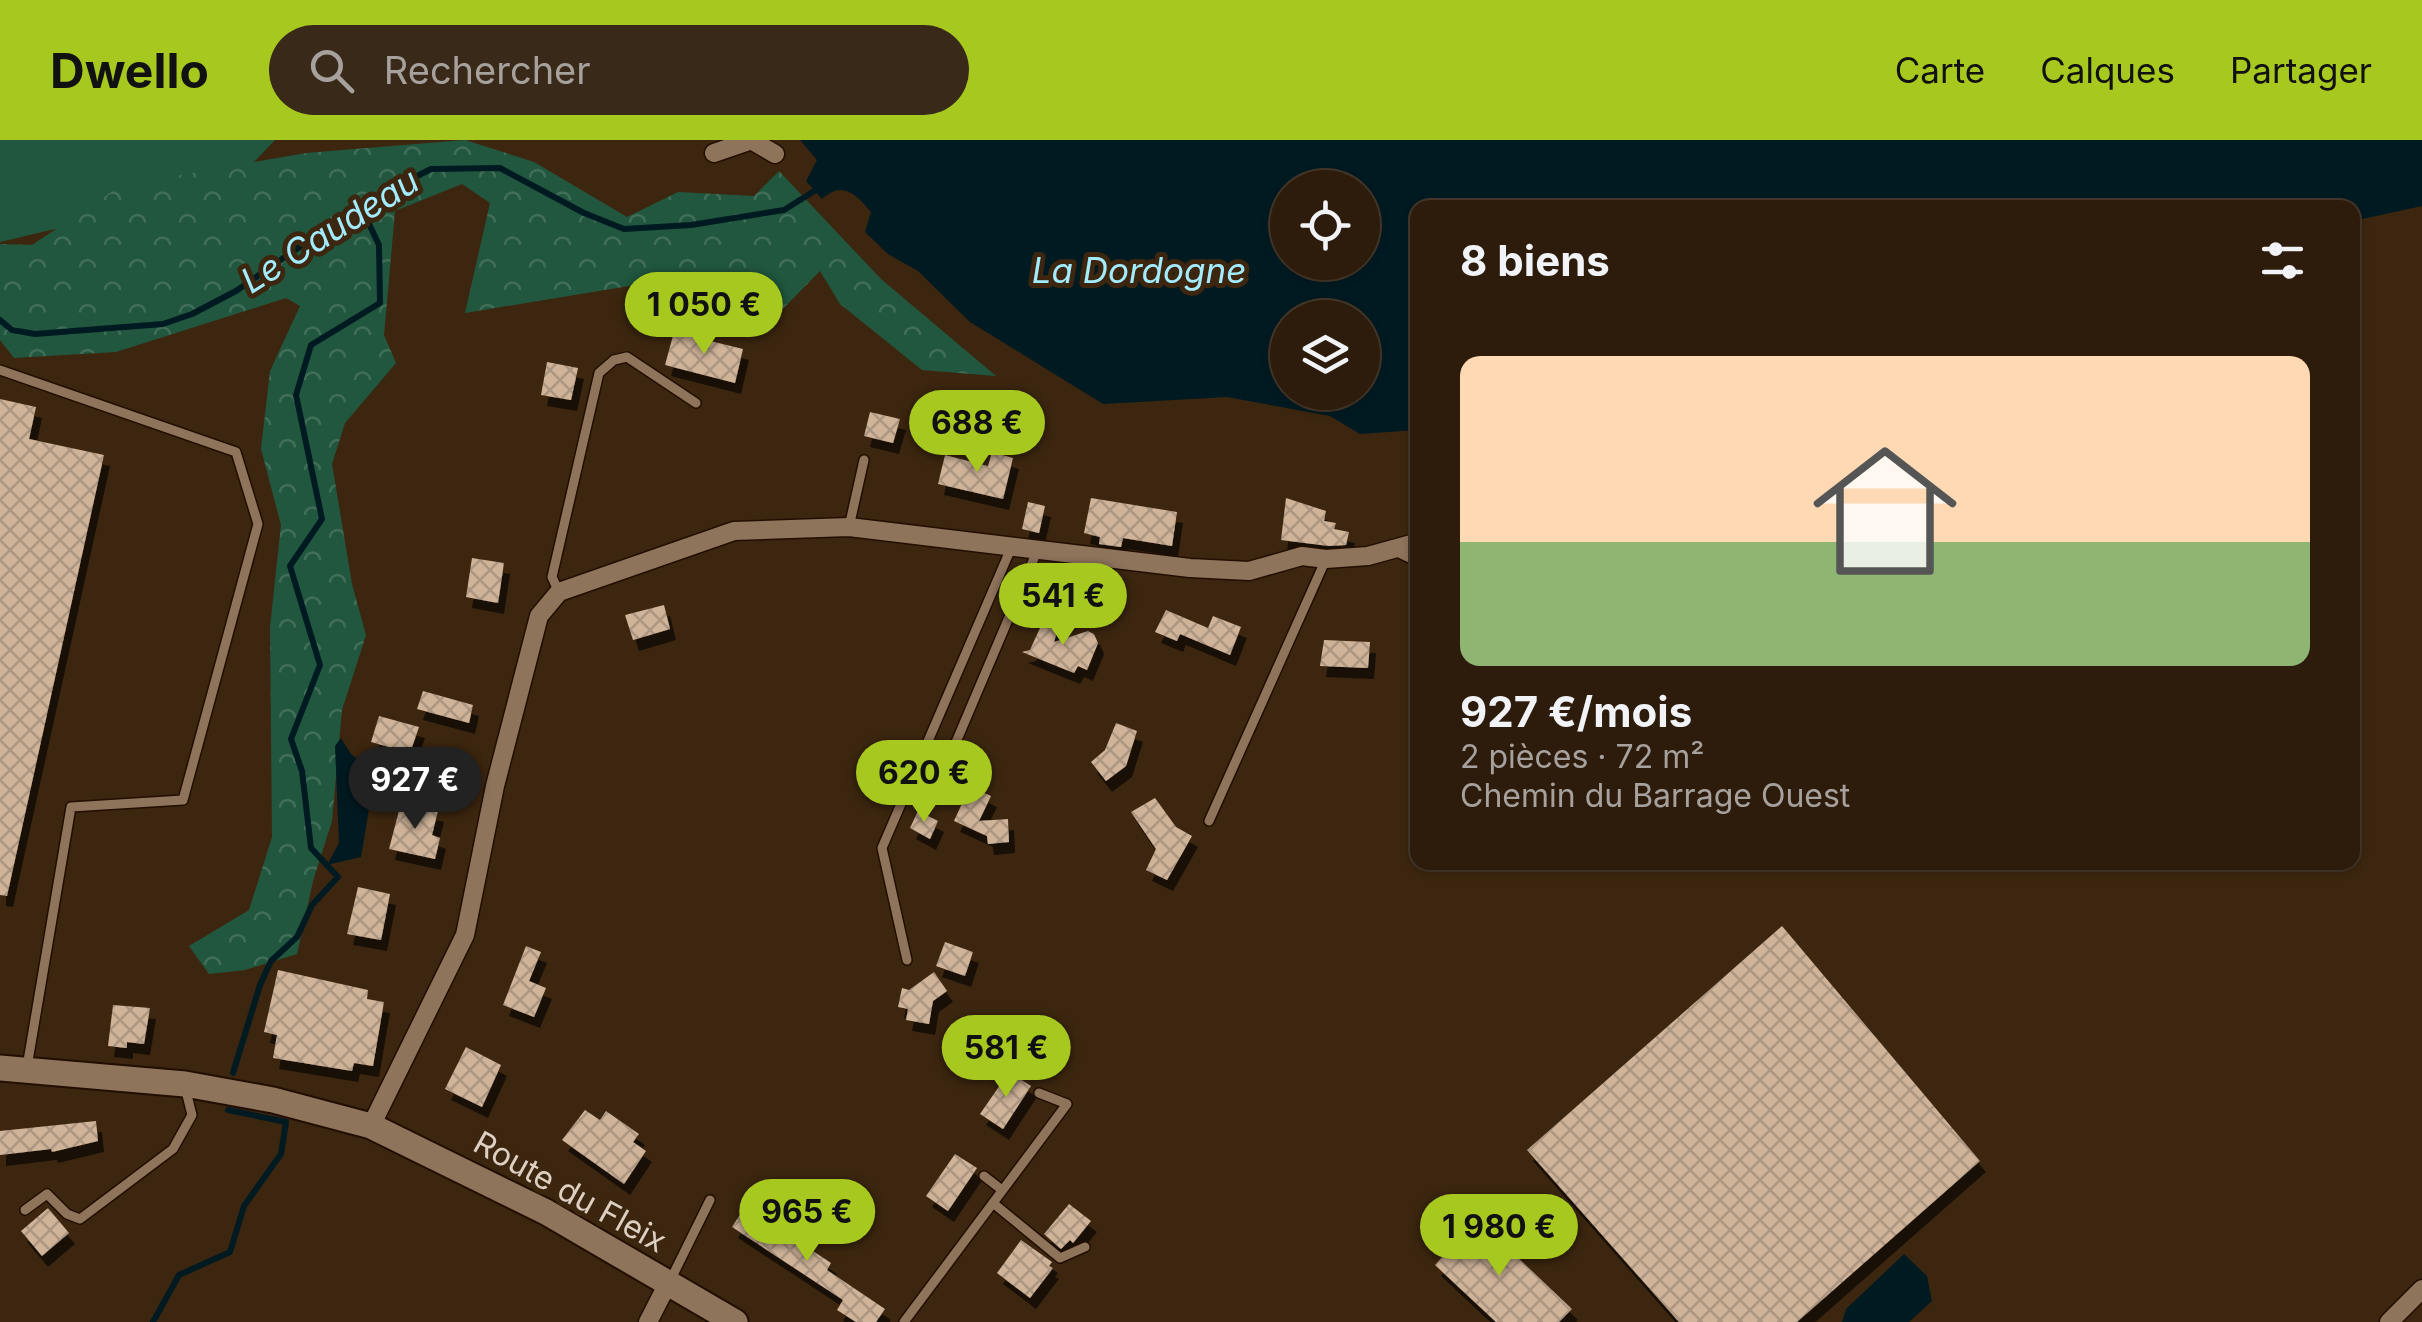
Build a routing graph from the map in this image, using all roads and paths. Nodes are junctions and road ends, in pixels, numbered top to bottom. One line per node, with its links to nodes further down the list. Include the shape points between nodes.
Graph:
1 (752, 140): 2 (street); 3 (street)
2 (714, 154)
3 (775, 154)
4 (0, 370): 17 (lane, via 236,452 258,524 183,800 71,807)
5 (696, 403): 12 (lane, via 627,357 599,373 552,577)
6 (864, 460): 7 (lane)
7 (849, 527): 8 (street); 12 (street, via 734,531)
8 (1012, 546): 9 (street); 15 (lane, via 882,848)
9 (1038, 549): 11 (street, via 1248,571 1302,556); 13 (lane)
10 (1410, 549): 11 (street)
11 (1326, 560): 14 (lane)
12 (560, 592): 20 (street, via 539,616 465,936)
13 (934, 794)
14 (1209, 820)
15 (907, 960)
16 (0, 1068): 17 (main road, Route du Fleix)
17 (27, 1070): 18 (main road, Route du Fleix)
18 (185, 1084): 20 (main road, Route du Fleix); 25 (lane, via 192,1116 173,1149 128,1186 80,1219 47,1194)
19 (1039, 1093): 22 (lane, via 1067,1104)
20 (370, 1126): 27 (main road, Route du Fleix, via 491,1182)
21 (984, 1176): 22 (lane)
22 (1002, 1190): 24 (lane)
23 (710, 1200): 27 (lane)
24 (993, 1202): 26 (lane, via 1060,1258); 31 (lane)
25 (26, 1210)
26 (1085, 1247)
27 (668, 1284): 29 (street); 30 (main road, Route du Fleix)
28 (2422, 1288): 32 (street)
29 (648, 1322)
30 (734, 1322)
31 (904, 1322)
32 (2389, 1322)

